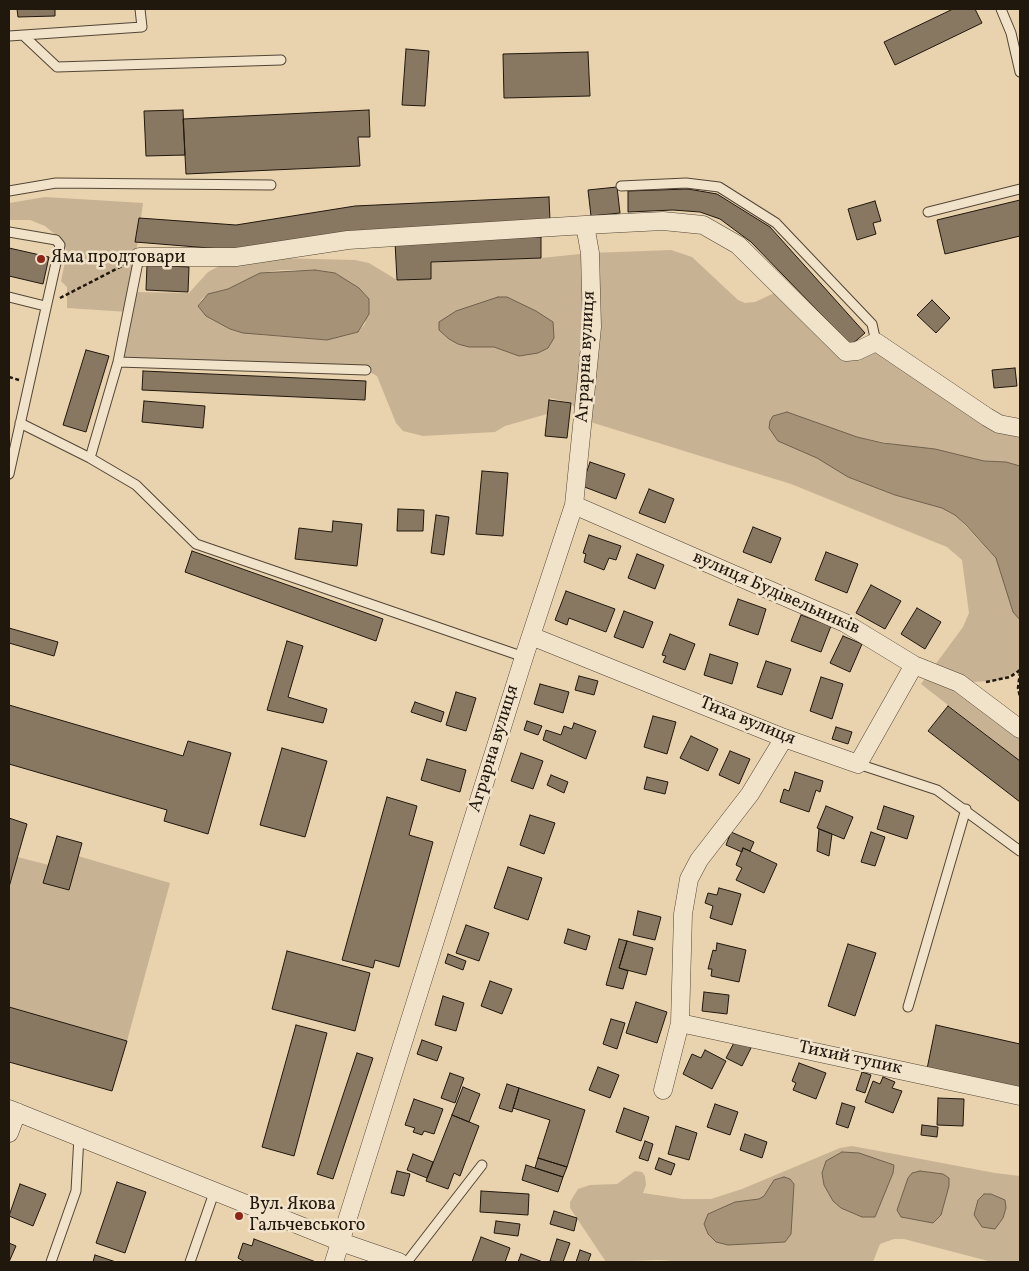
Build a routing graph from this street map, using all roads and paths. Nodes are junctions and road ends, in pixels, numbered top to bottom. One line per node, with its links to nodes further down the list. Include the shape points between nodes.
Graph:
1 (140, 9): 4 (lane, via 142,28)
2 (1000, 9): 6 (lane, via 1011,33)
3 (9, 36): 4 (lane)
4 (24, 36): 5 (lane, via 57,67)
5 (281, 60)
6 (1020, 72)
7 (271, 185): 10 (lane, via 56,183)
8 (621, 186): 17 (lane, via 686,183 719,187 776,223 872,324)
9 (1020, 188): 11 (lane)
10 (9, 191)
11 (928, 212)
12 (585, 225): 14 (street, via 348,240 236,257); 17 (street, via 663,221 703,225 738,245 846,352 857,351); 25 (street, Аграрна вулиця, via 590,253 592,328)
13 (9, 232): 16 (lane, via 56,240 60,245)
14 (139, 257): 16 (path); 18 (lane)
15 (9, 298): 16 (lane)
16 (45, 306): 20 (lane)
17 (876, 342): 21 (street, via 998,424)
18 (118, 362): 19 (lane); 23 (lane)
19 (366, 370)
20 (20, 423): 22 (lane); 23 (lane)
21 (1020, 428)
22 (11, 454): 24 (lane)
23 (90, 458): 27 (lane, via 136,485 196,544)
24 (9, 474)
25 (574, 505): 26 (street, Аграрна вулиця); 28 (street, вулиця Будівельників, via 845,623)
26 (530, 636): 27 (street, Аграрна вулиця); 33 (street, Тиха вулиця)
27 (524, 657): 46 (street, Аграрна вулиця)
28 (914, 665): 30 (street, вулиця Будівельників); 34 (street)
29 (1020, 670): 30 (path, via 1000,680); 31 (path)
30 (959, 683): 32 (street, вулиця Будівельників)
31 (1020, 697)
32 (1020, 729)
33 (784, 738): 34 (street, Тиха вулиця); 38 (street, via 750,794 699,860 690,879 683,914)
34 (858, 764): 35 (lane, via 937,790)
35 (966, 809): 36 (lane); 37 (lane)
36 (1020, 850)
37 (908, 1007)
38 (680, 1023): 39 (street); 40 (street, Тихий тупик)
39 (663, 1090)
40 (1020, 1096)
41 (13, 1110): 42 (street); 43 (street)
42 (9, 1133)
43 (79, 1136): 45 (street); 47 (lane, via 76,1191)
44 (482, 1165): 51 (lane)
45 (215, 1190): 46 (street); 48 (lane)
46 (341, 1242): 49 (street, Аграрна вулиця); 50 (street)
47 (51, 1262)
48 (190, 1262)
49 (334, 1262)
50 (400, 1262)
51 (407, 1262)

